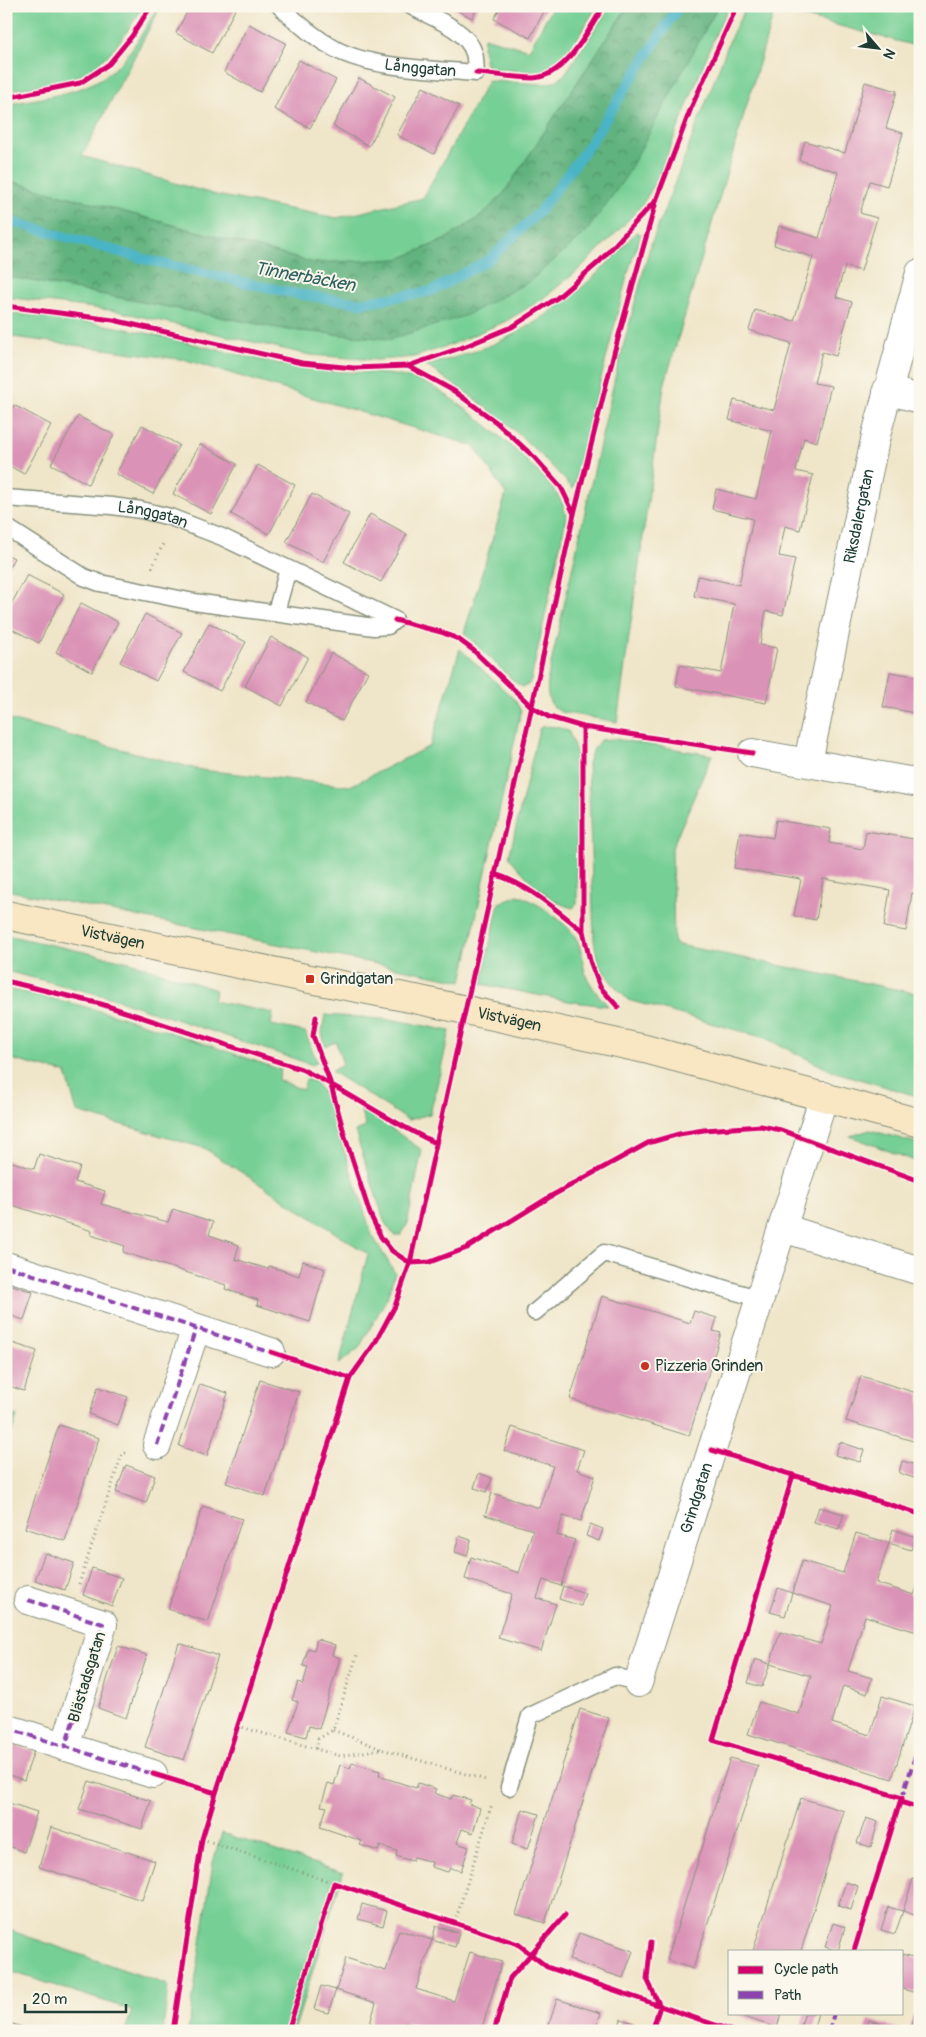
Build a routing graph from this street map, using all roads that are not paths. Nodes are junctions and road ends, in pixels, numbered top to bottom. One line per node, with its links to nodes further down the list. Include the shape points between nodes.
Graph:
1 (280, 6): 2 (lane, Långgatan, via 335,49 354,57 374,63 476,73 474,54 468,42 458,32)
2 (411, 6)
3 (920, 273): 4 (street, Riksdalergatan)
4 (887, 390): 5 (street); 11 (street, Riksdalergatan)
5 (920, 399)
6 (6, 498): 8 (lane, Långgatan, via 112,506 170,517 222,537)
7 (6, 527): 9 (lane, Långgatan, via 84,577 100,583 194,602)
8 (288, 569): 9 (lane); 9 (lane, Långgatan, via 395,620 381,628)
9 (276, 612)
10 (752, 753): 11 (street)
11 (808, 762): 12 (street)
12 (920, 783)
13 (6, 916): 14 (main road, Vistvägen, via 415,999 645,1050)
14 (824, 1096): 15 (main road, Vistvägen); 16 (street, Grindgatan)
15 (920, 1123)
16 (783, 1228): 18 (street); 19 (street, Grindgatan)
17 (6, 1266): 21 (street)
18 (920, 1271)
19 (760, 1299): 20 (lane, via 604,1253); 25 (street, Grindgatan)
20 (535, 1312)
21 (196, 1328): 22 (street); 23 (street)
22 (271, 1352)
23 (157, 1445)
24 (28, 1600): 27 (street, Blästadsgatan, via 103,1624)
25 (638, 1682): 29 (lane, via 615,1676 530,1716)
26 (6, 1728): 27 (street)
27 (65, 1747): 28 (street)
28 (153, 1774)
29 (509, 1787)

